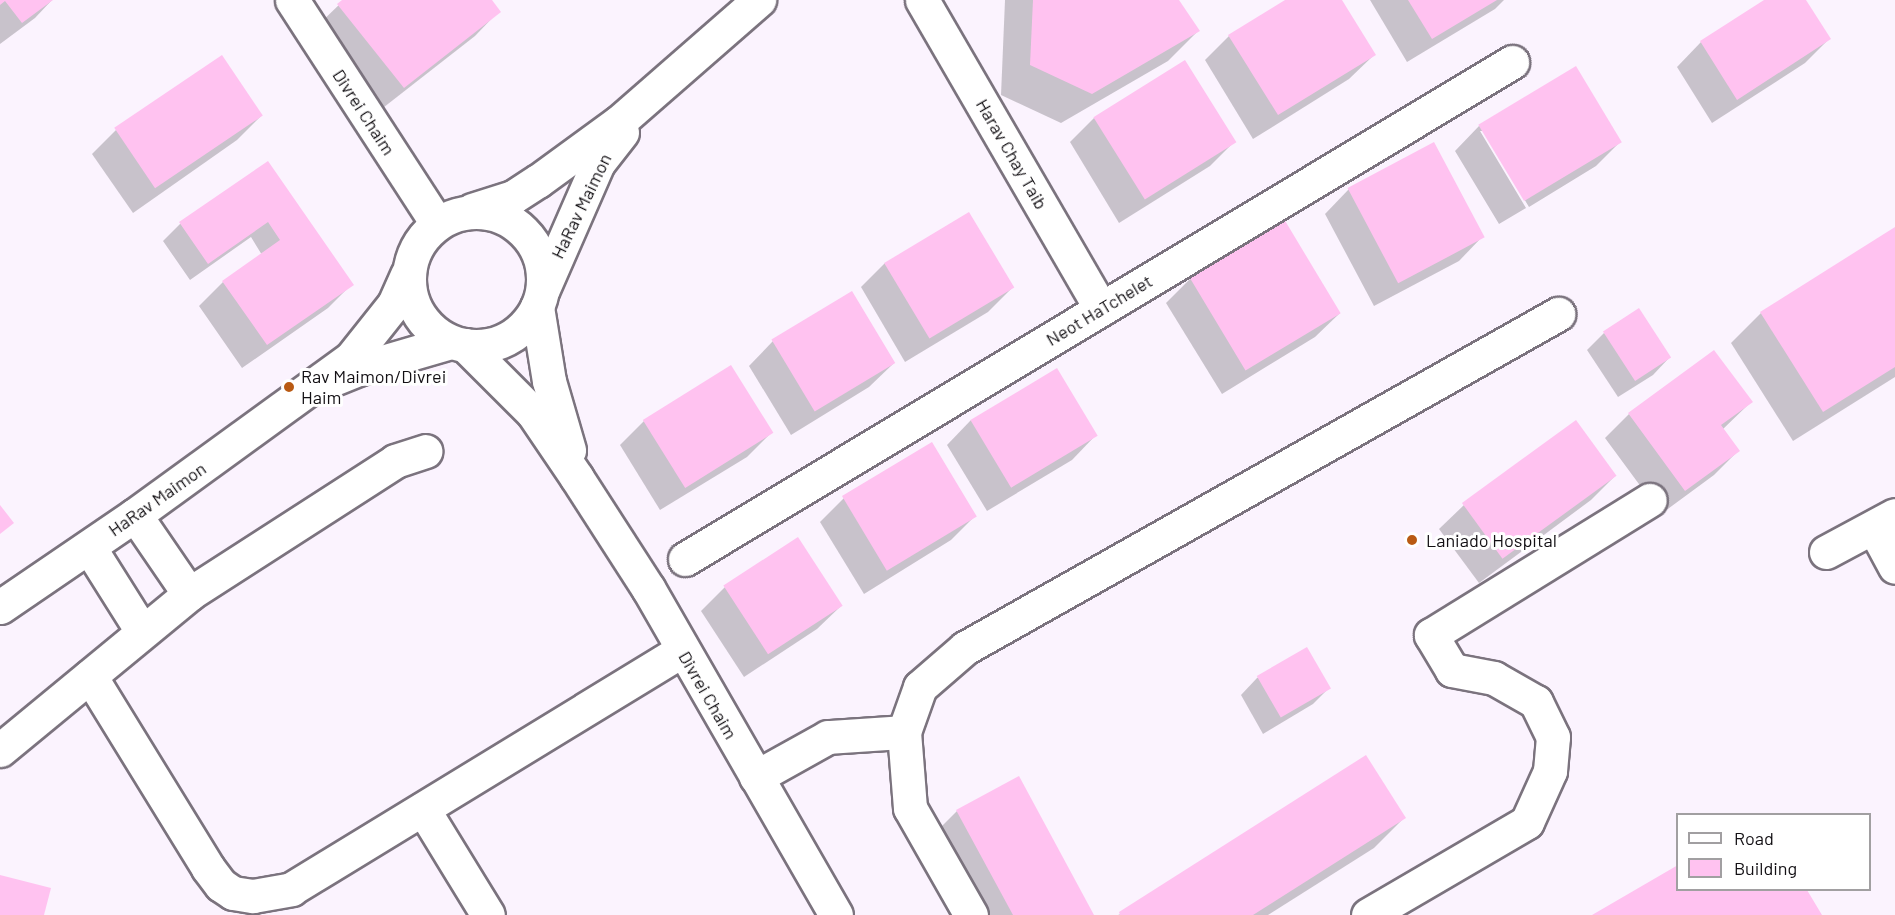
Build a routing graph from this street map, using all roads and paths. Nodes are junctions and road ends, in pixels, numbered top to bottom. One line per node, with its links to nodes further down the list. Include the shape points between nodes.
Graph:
1 (292, 0): 7 (street, Divrei Chaim)
2 (759, 0): 5 (street, HaRav Maimon)
3 (922, 0): 10 (street, Harav Chay Taib)
4 (1512, 62): 10 (street, Neot HaTchelet)
5 (648, 97): 6 (street, HaRav Maimon, via 538,182 513,197); 9 (street, HaRav Maimon, via 598,163)
6 (471, 211): 7 (street); 9 (street, via 500,216 526,233 543,270)
7 (436, 223): 8 (street, via 422,237)
8 (407, 275): 12 (street, via 410,297 419,316 433,332); 13 (street, HaRav Maimon, via 377,328 351,358)
9 (540, 299): 12 (street, via 528,322 514,334 482,346); 15 (street, Divrei Chaim, via 549,381)
10 (1101, 309): 21 (street, Neot HaTchelet)
11 (1558, 314): 28 (street, via 965,648 920,687)
12 (458, 344): 13 (street, HaRav Maimon, via 358,369); 15 (street, Divrei Chaim, via 533,413)
13 (312, 389): 17 (street, HaRav Maimon)
14 (425, 451): 23 (street, via 395,461)
15 (578, 478): 26 (street, Divrei Chaim)
16 (1650, 500): 35 (street, via 1431,635 1452,670 1494,678 1536,702 1553,737 1550,771 1527,822)
17 (135, 515): 19 (street, HaRav Maimon); 23 (street)
18 (1884, 521): 20 (street); 22 (street)
19 (89, 547): 24 (street, HaRav Maimon); 25 (street)
20 (1826, 552)
21 (686, 559)
22 (1895, 567)
23 (189, 594): 25 (street)
24 (0, 607)
25 (142, 631): 27 (street)
26 (682, 650): 30 (street, Divrei Chaim); 31 (street)
27 (90, 676): 29 (street); 31 (street, via 208,868 233,893 253,896 291,889)
28 (904, 732): 30 (street, via 828,737); 34 (street, via 910,808)
29 (0, 750)
30 (756, 777): 33 (street, Divrei Chaim)
31 (423, 809): 32 (street)
32 (488, 915)
33 (836, 915)
34 (971, 915)
35 (1368, 915)

